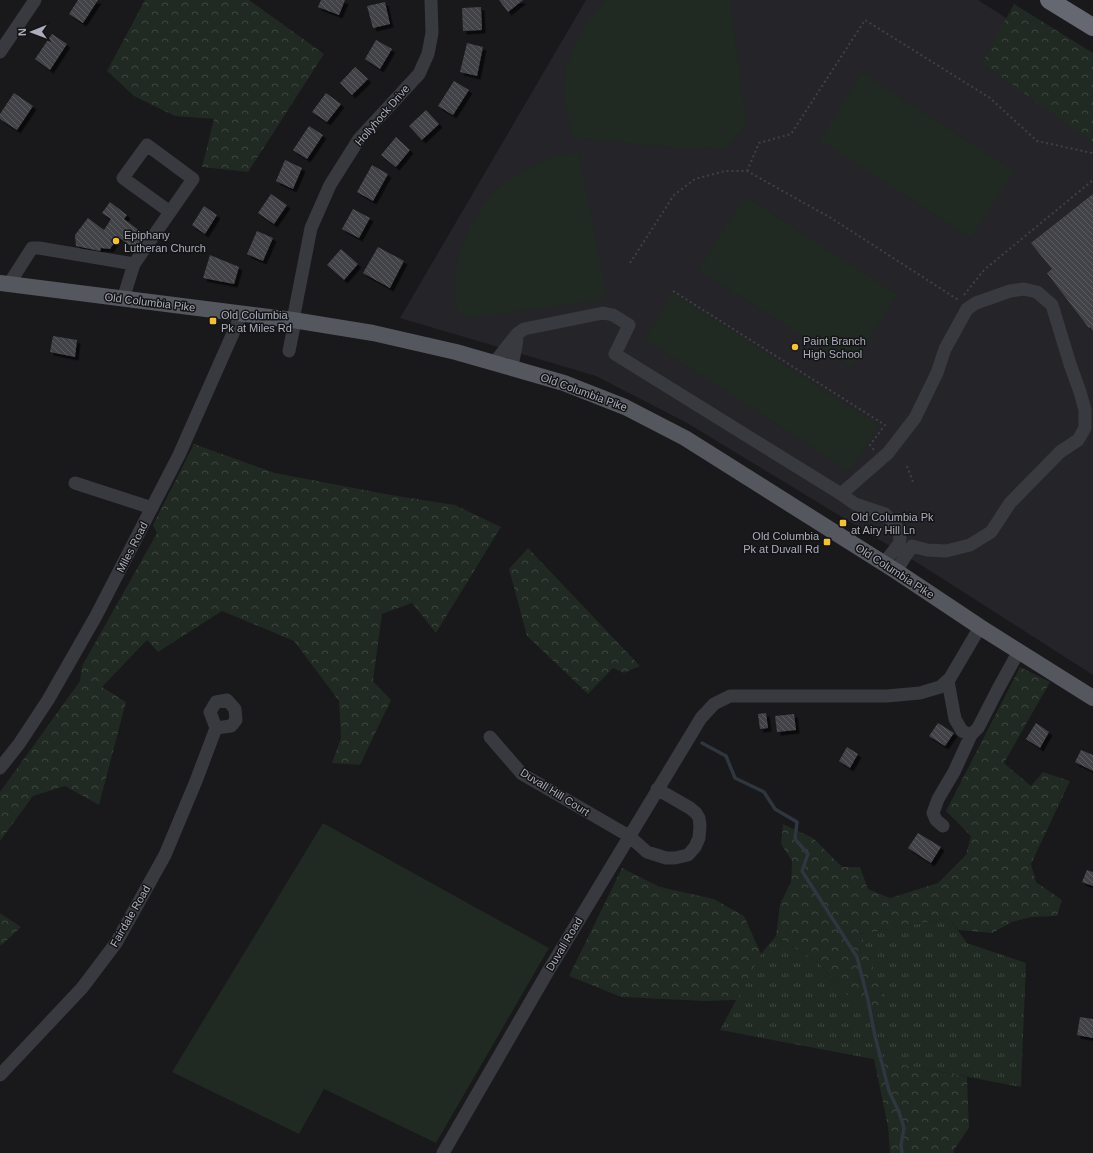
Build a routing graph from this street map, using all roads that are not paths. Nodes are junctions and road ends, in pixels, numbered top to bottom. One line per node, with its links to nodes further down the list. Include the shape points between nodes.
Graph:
1 (35, 0): 5 (street)
2 (431, 0): 11 (street, Hollyhock Drive, via 432,33 428,54 419,74 359,139 330,185 311,228)
3 (1049, 0): 4 (highway)
4 (1093, 27)
5 (0, 52)
6 (170, 212): 6 (street, via 193,179 147,145 123,178); 7 (street)
7 (134, 264): 8 (street, via 32,248); 9 (street)
8 (5, 284): 9 (main road, Old Columbia Pike)
9 (123, 299): 10 (main road, Old Columbia Pike)
10 (242, 313): 11 (main road, Old Columbia Pike); 18 (street, Miles Road, via 179,455)
11 (294, 320): 13 (street, Hollyhock Drive); 14 (main road, Old Columbia Pike, via 372,333)
12 (517, 334): 14 (street); 15 (street); 17 (street, via 531,327 603,313 612,315 629,325 615,354)
13 (289, 351)
14 (494, 363): 15 (main road, Old Columbia Pike)
15 (512, 368): 19 (main road, Old Columbia Pike, via 599,396 685,438)
16 (75, 483): 18 (street)
17 (841, 494): 19 (street, via 854,504 885,514 895,524 900,539); 19 (street, via 888,453 915,418 937,373 945,349 967,309 976,303 1010,291 1024,289 1037,292 1052,305 1085,410 1085,428 1078,440 1060,452 1010,503 991,532 970,545 946,550 928,550 912,546)
18 (152, 508): 27 (street, Miles Road, via 52,694)
19 (890, 567): 20 (main road, Old Columbia Pike)
20 (980, 627): 21 (main road, Old Columbia Pike); 22 (street)
21 (1019, 651): 23 (main road, Old Columbia Pike); 25 (street, via 978,728)
22 (948, 680): 25 (street, via 955,719 962,731); 28 (street, Duvall Road, via 940,687 920,693 891,696 730,696 714,704 700,718)
23 (1093, 698)
24 (216, 728): 31 (street, Fairdale Road, via 165,855 116,943 82,988)
25 (971, 734): 29 (street, via 933,813)
26 (490, 737): 30 (street, Duvall Hill Court, via 522,774)
27 (0, 768)
28 (657, 789): 30 (street, Duvall Road); 30 (street, via 696,812 700,832 695,847 688,855 666,858 648,852)
29 (943, 826)
30 (629, 836): 32 (street, Duvall Road, via 546,973)
31 (0, 1075)
32 (443, 1153)

